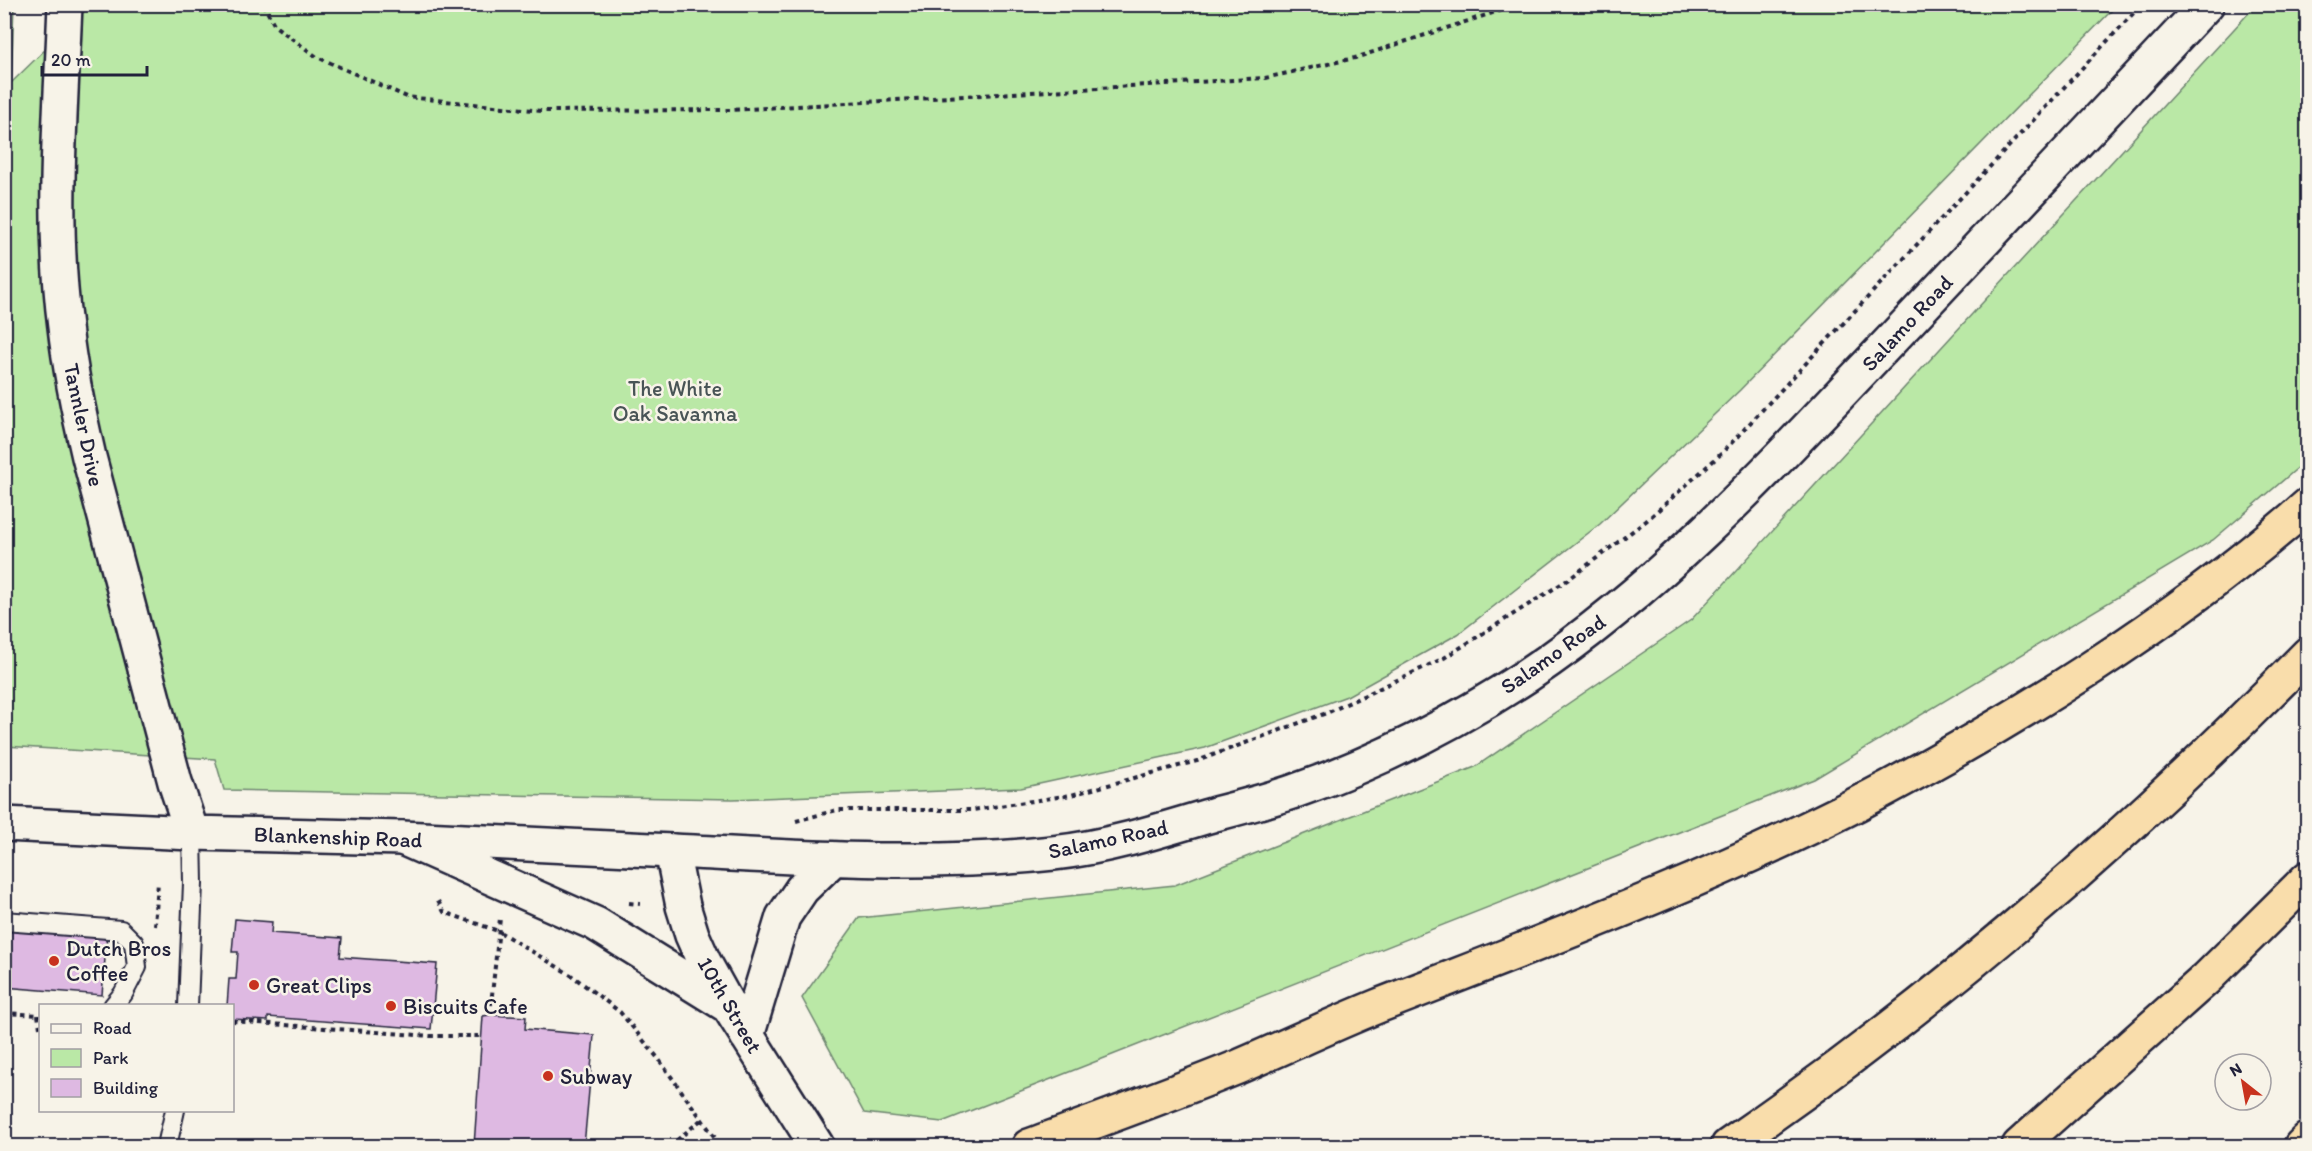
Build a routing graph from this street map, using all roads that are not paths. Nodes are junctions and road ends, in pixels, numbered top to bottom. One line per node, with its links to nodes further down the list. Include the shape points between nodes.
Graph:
1 (65, 4): 6 (main road, Tannler Drive, via 58,141 65,327 89,457 175,783)
2 (2207, 4): 9 (main road, Salamo Road, via 1773,464 1636,593 1518,681 1437,728 1346,771 1295,791 1133,838 1057,852 981,858)
3 (2307, 505): 20 (highway, via 2180,607 2083,672 1979,736 1856,804 1715,871 1570,931 1238,1067)
4 (2307, 654): 21 (highway, via 2072,879 1901,1020)
5 (4, 824): 6 (main road, Blankenship Road)
6 (192, 833): 7 (main road, Blankenship Road); 13 (lane)
7 (402, 838): 8 (main road, Blankenship Road); 14 (main road, via 596,924)
8 (672, 851): 9 (main road, Salamo Road); 14 (main road, 10th Street, via 692,935)
9 (833, 859): 15 (main road, via 802,889 783,917)
10 (2307, 878): 22 (highway, via 2206,978)
11 (4, 921): 12 (lane, via 121,930 134,943 137,967)
12 (114, 1004)
13 (188, 1004)
14 (729, 1007): 15 (main road, 10th Street)
15 (747, 1036): 19 (main road, 10th Street)
16 (175, 1112): 18 (lane)
17 (2307, 1139): 23 (highway)
18 (167, 1146)
19 (817, 1146)
20 (1029, 1146)
21 (1728, 1146)
22 (2019, 1146)
23 (2301, 1146)

